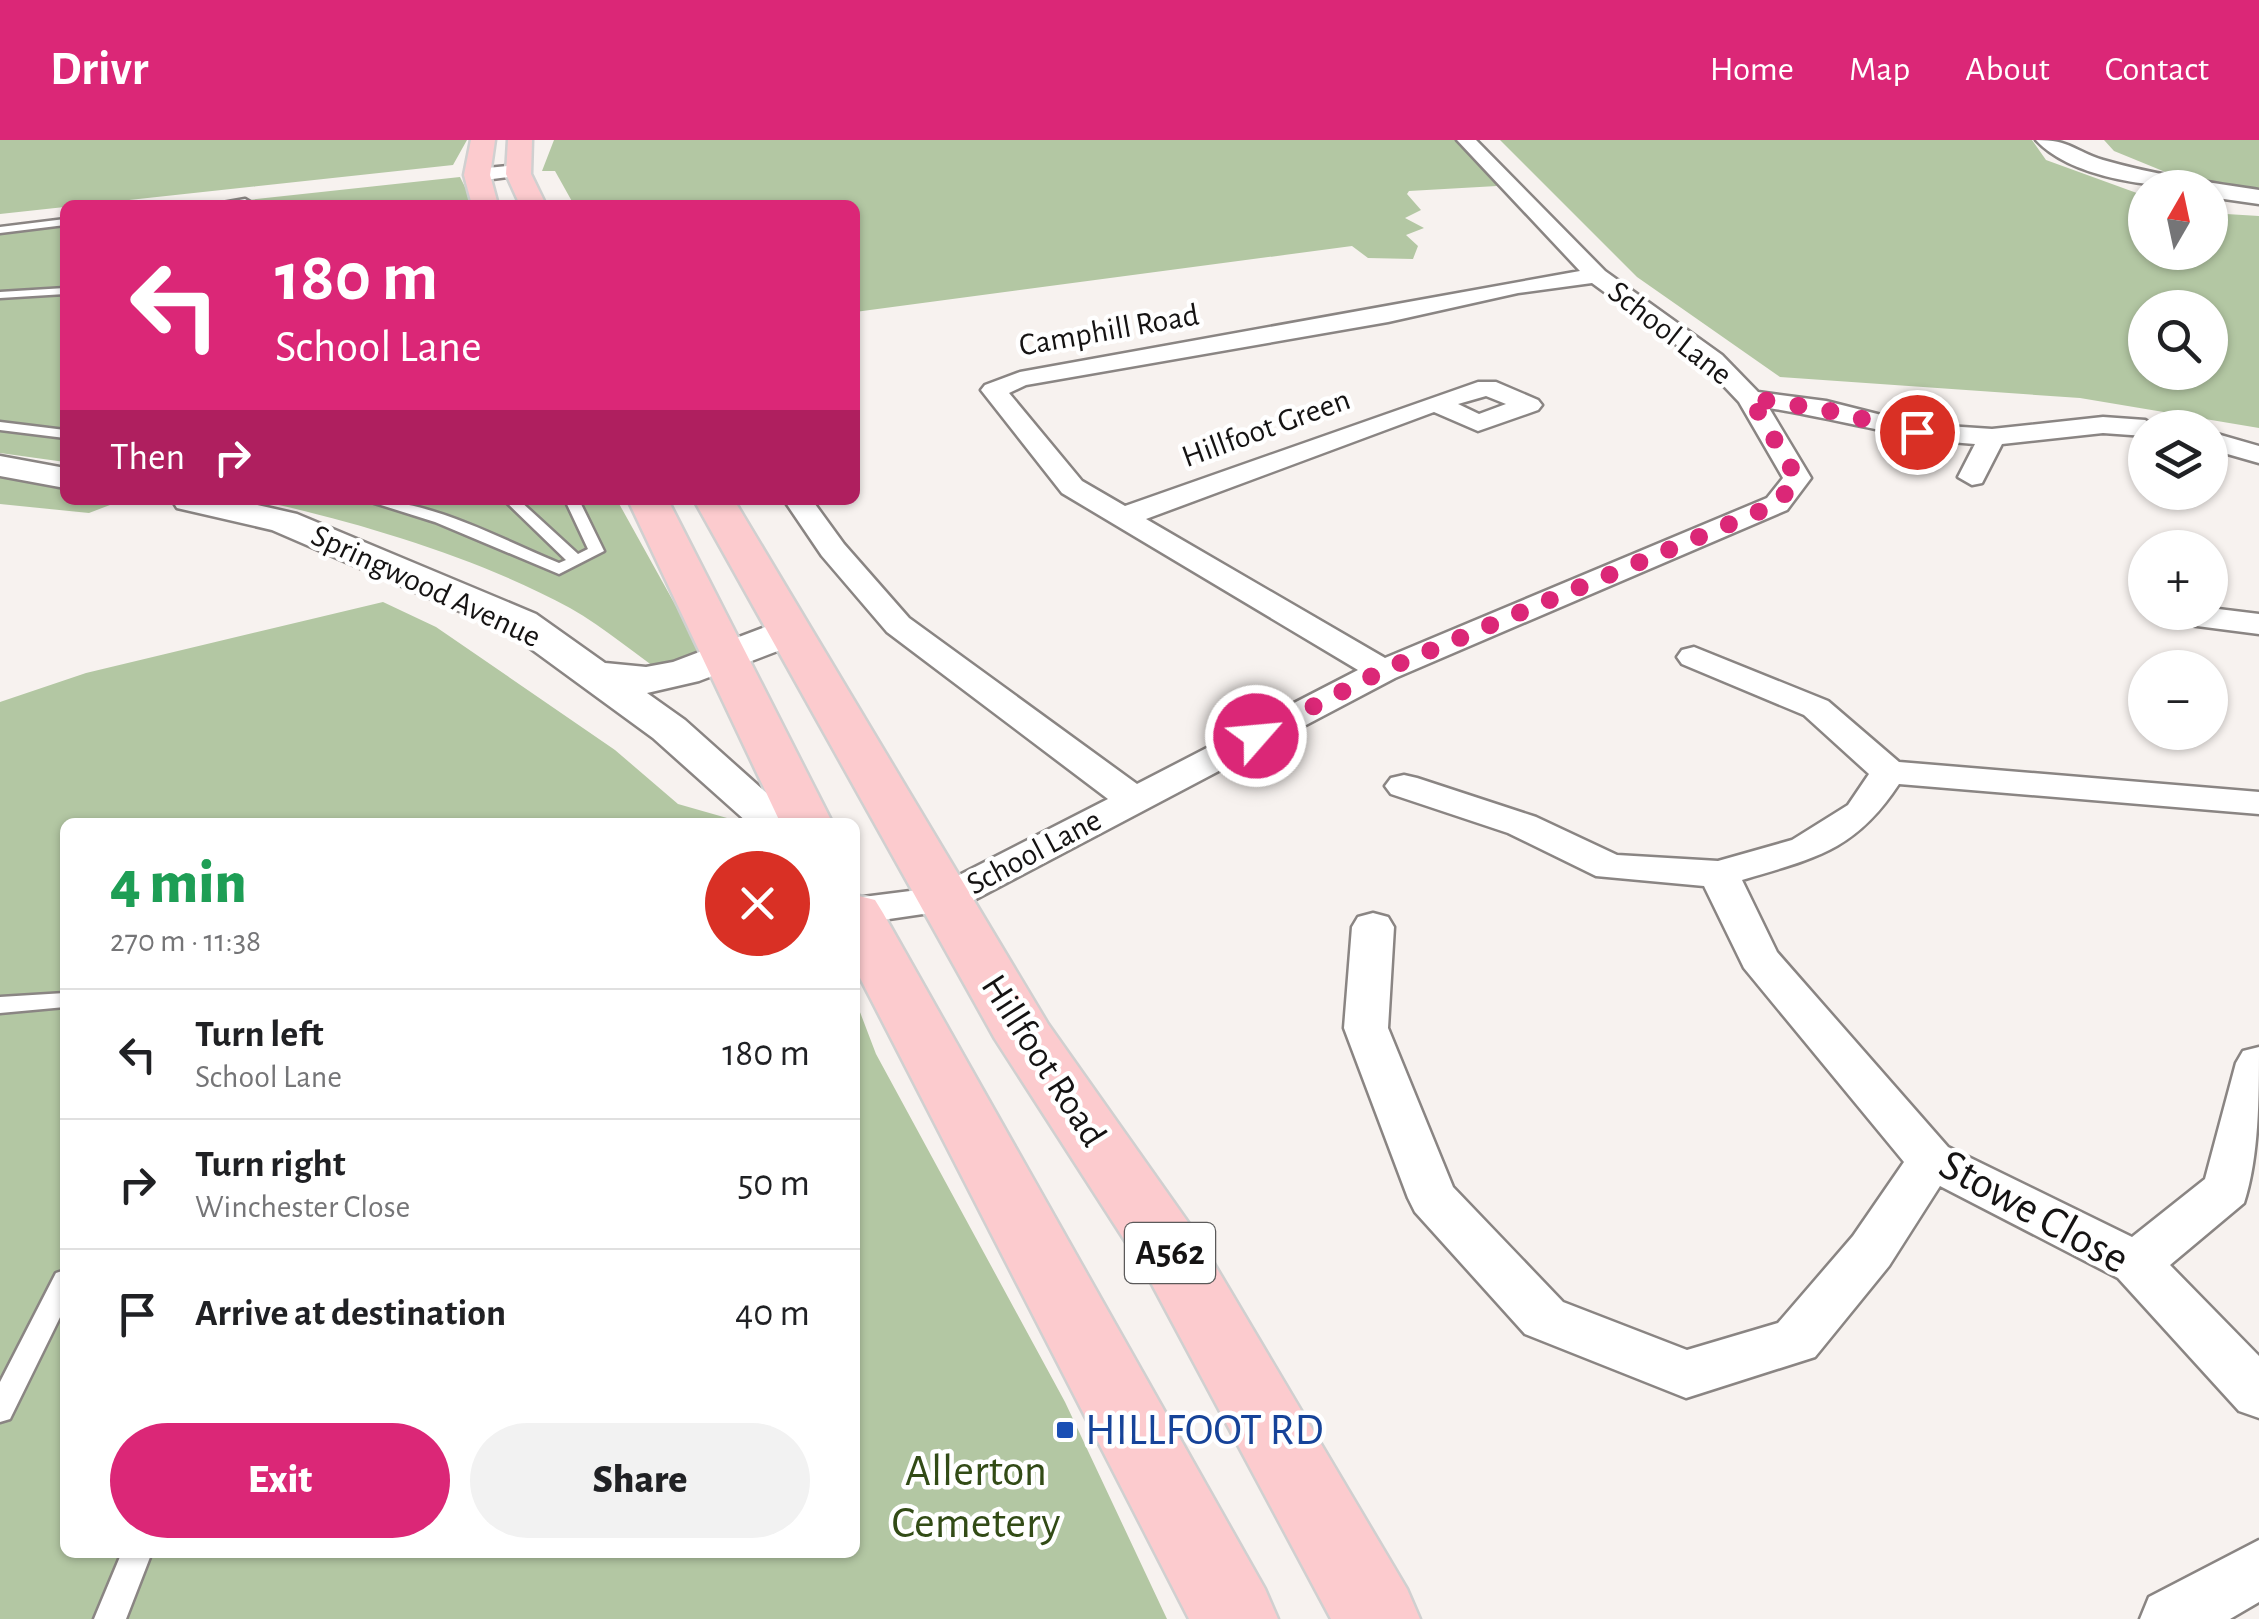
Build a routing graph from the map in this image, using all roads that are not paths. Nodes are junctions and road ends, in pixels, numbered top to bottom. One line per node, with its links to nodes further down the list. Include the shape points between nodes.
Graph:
1 (482, 140): 7 (highway)
2 (520, 140): 5 (highway)
3 (1466, 140): 14 (street, School Lane)
4 (2047, 140): 6 (street, via 2090,164)
5 (517, 171): 7 (street); 11 (highway)
6 (2128, 173)
7 (477, 175): 10 (highway)
8 (2228, 193): 9 (street)
9 (2259, 198)
10 (484, 200)
11 (531, 200)
12 (60, 223): 13 (lane)
13 (0, 230)
14 (1596, 276): 17 (street, School Lane, via 1713,360); 35 (street, Camphill Road, via 1542,279 1322,328 1020,379 994,390 1072,487)
15 (60, 291): 16 (lane)
16 (0, 295)
17 (1750, 398): 22 (street, via 1917,432); 42 (street, School Lane, via 1797,478 1777,504)
18 (1436, 403): 35 (street, Hillfoot Green)
19 (0, 426): 21 (lane)
20 (2128, 427): 22 (street)
21 (60, 433)
22 (1992, 437): 27 (street)
23 (2228, 446): 24 (street)
24 (2259, 455)
25 (0, 466): 26 (street)
26 (60, 477)
27 (1972, 477)
28 (211, 505): 43 (street, Springwood Avenue, via 284,522 408,572 522,623)
29 (389, 505): 36 (lane, via 558,569)
30 (516, 505): 36 (lane)
31 (574, 505): 36 (lane, via 596,552)
32 (650, 505): 40 (highway)
33 (717, 505): 39 (highway, Hillfoot Road / A562)
34 (802, 505): 46 (street, via 898,625)
35 (1121, 518): 42 (street, Camphill Road)
36 (574, 560)
37 (2228, 620): 38 (street)
38 (2259, 624)
39 (788, 634): 40 (street, Springwood Avenue); 51 (highway, Hillfoot Road / A562)
40 (725, 656): 43 (street, Springwood Avenue, via 646,680); 49 (highway)
41 (1694, 656): 44 (street, via 1816,708)
42 (1384, 670): 46 (street, School Lane)
43 (596, 675): 48 (street, Springwood Avenue)
44 (1889, 772): 47 (street); 50 (street, via 1861,813 1806,848)
45 (1404, 786): 50 (street, via 1522,825 1610,867)
46 (1134, 800): 51 (street, School Lane)
47 (2259, 802)
48 (769, 818)
49 (804, 818)
50 (1719, 874): 58 (street, Stowe Close, via 1760,958)
51 (942, 900): 52 (street, School Lane); 67 (highway, Hillfoot Road / A562, via 1026,1039 1172,1255)
52 (860, 911)
53 (860, 921): 66 (highway)
54 (1373, 926): 58 (street, via 1366,1028 1433,1198 1544,1318 1686,1374 1796,1342 1870,1251)
55 (60, 1000): 56 (lane)
56 (0, 1005)
57 (2259, 1063): 59 (street, via 2227,1190)
58 (1931, 1160): 59 (street, Stowe Close)
59 (2136, 1263): 61 (street, Stowe Close)
60 (60, 1292): 62 (lane)
61 (2259, 1394)
62 (0, 1410)
63 (135, 1558): 65 (lane)
64 (2259, 1568): 68 (street)
65 (110, 1619)
66 (1236, 1619)
67 (1376, 1619)
68 (2171, 1619)

